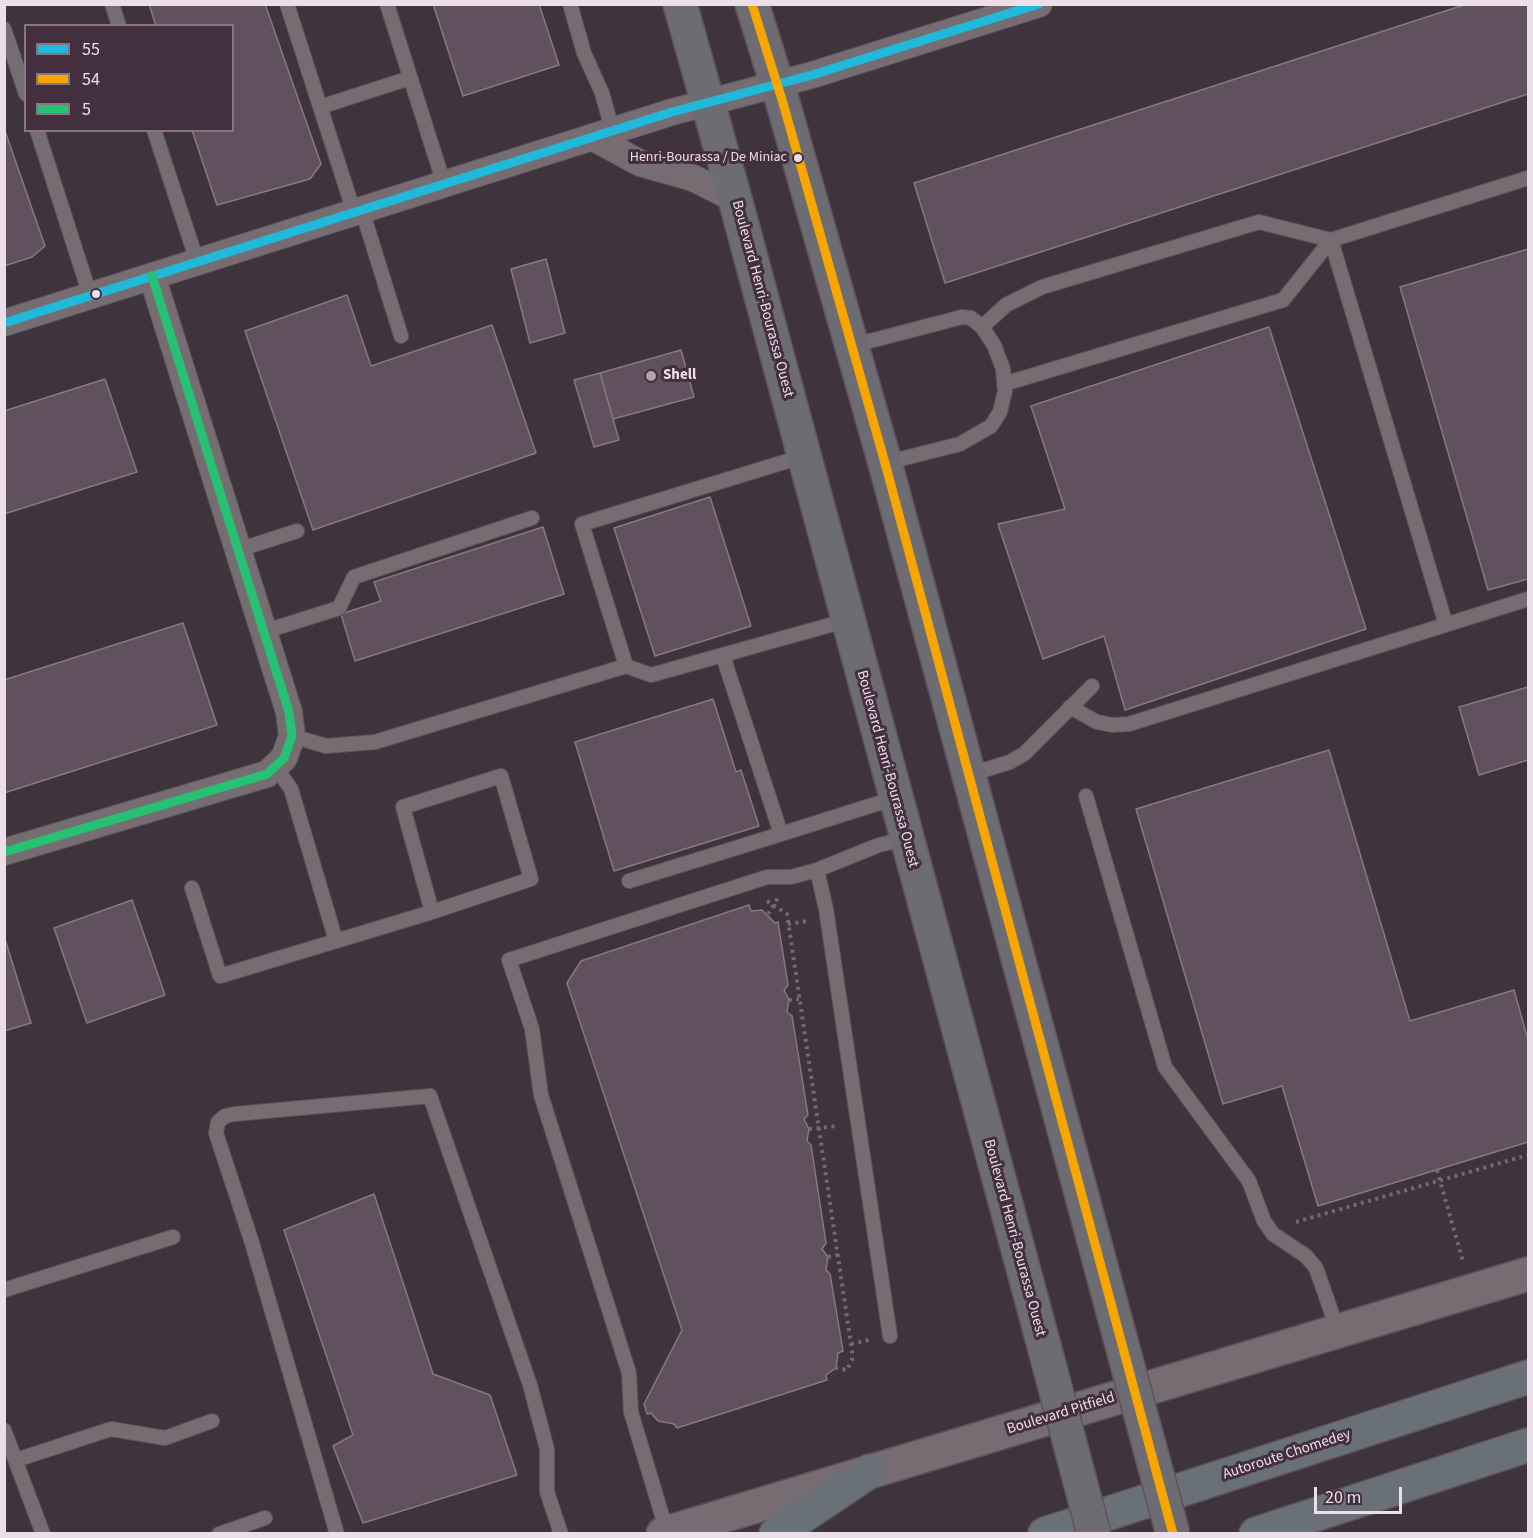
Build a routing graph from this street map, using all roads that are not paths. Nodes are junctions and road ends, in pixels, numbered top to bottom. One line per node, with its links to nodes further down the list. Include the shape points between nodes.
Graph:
1 (112, 4): 8 (lane)
2 (286, 4): 14 (lane)
3 (387, 4): 10 (lane)
4 (570, 4): 17 (lane)
5 (680, 4): 13 (main road, Boulevard Henri-Bourassa Ouest)
6 (752, 4): 11 (main road)
7 (1039, 4): 11 (street)
8 (118, 24)
9 (4, 29): 12 (lane)
10 (410, 78): 14 (lane); 19 (lane)
11 (777, 84): 13 (street); 29 (main road)
12 (24, 88)
13 (708, 102): 17 (street); 20 (main road, Boulevard Henri-Bourassa Ouest)
14 (320, 107): 21 (lane)
15 (38, 132): 25 (lane)
16 (155, 132): 23 (lane)
17 (608, 140): 19 (street); 20 (street, via 640,163 693,178)
18 (1528, 178): 22 (lane)
19 (444, 184): 21 (street)
20 (735, 199): 31 (main road, Boulevard Henri-Bourassa Ouest)
21 (358, 211): 23 (street); 28 (lane)
22 (1331, 240): 27 (lane, via 1259,222 1042,286 1006,305); 30 (lane, via 1284,300); 38 (lane)
23 (197, 261): 24 (street)
24 (152, 276): 25 (street); 35 (street)
25 (90, 295): 26 (street)
26 (4, 322)
27 (982, 327): 29 (lane, via 972,318 962,318); 30 (lane, via 994,345)
28 (402, 336)
29 (851, 346): 32 (main road)
30 (1004, 384): 32 (lane, via 1000,412 991,426 975,437)
31 (804, 456): 37 (main road, Boulevard Henri-Bourassa Ouest); 41 (lane, via 582,524)
32 (885, 464): 46 (main road)
33 (532, 518): 39 (lane, via 354,577 339,608)
34 (297, 531): 35 (lane)
35 (238, 550): 39 (street)
36 (1528, 599): 38 (lane)
37 (848, 620): 40 (lane); 48 (main road, Boulevard Henri-Bourassa Ouest)
38 (1446, 625): 43 (lane, via 1129,724 1097,722)
39 (263, 632): 44 (street, via 289,712)
40 (723, 656): 41 (lane, via 651,675); 49 (lane)
41 (626, 666): 44 (lane, via 375,742 326,746)
42 (1092, 686): 43 (lane)
43 (1071, 707): 46 (lane, via 1024,754)
44 (292, 736): 45 (street, via 284,758)
45 (275, 766): 51 (street, via 267,774); 56 (lane, via 291,789)
46 (968, 775): 77 (main road, bridge)
47 (1086, 796): 60 (lane, via 1165,1067 1249,1181 1273,1234 1306,1256 1316,1268)
48 (895, 798): 49 (lane); 50 (main road, Boulevard Henri-Bourassa Ouest)
49 (781, 834): 53 (lane)
50 (906, 839): 52 (lane, via 879,845); 76 (main road, Boulevard Henri-Bourassa Ouest, bridge)
51 (4, 852)
52 (817, 870): 61 (lane); 73 (lane, via 791,877 767,877 509,960 532,1029 541,1095 629,1373 631,1412)
53 (629, 881)
54 (192, 888): 56 (lane, via 220,976)
55 (432, 912): 55 (lane, via 531,879 501,776 403,807); 56 (lane)
56 (336, 941)
57 (173, 1237): 59 (lane)
58 (1528, 1274): 60 (main road, Boulevard Pitfield)
59 (4, 1290)
60 (1338, 1331): 67 (main road, Boulevard Pitfield)
61 (890, 1336)
62 (1528, 1377): 75 (highway, Autoroute Chomedey)
63 (212, 1421): 66 (lane, via 165,1438 111,1429)
64 (4, 1430): 66 (lane)
65 (1528, 1445): 78 (highway)
66 (16, 1460): 69 (lane)
67 (870, 1471): 73 (main road, Boulevard Pitfield); 74 (highway)
68 (265, 1518): 70 (lane)
69 (43, 1533)
70 (219, 1533)
71 (337, 1533): 72 (lane, via 216,1133 218,1122 235,1114 430,1096 530,1385 547,1449 547,1492)
72 (561, 1533)
73 (665, 1533)
74 (776, 1533)
75 (1045, 1533)
76 (1094, 1533)
77 (1173, 1533)
78 (1256, 1533)

